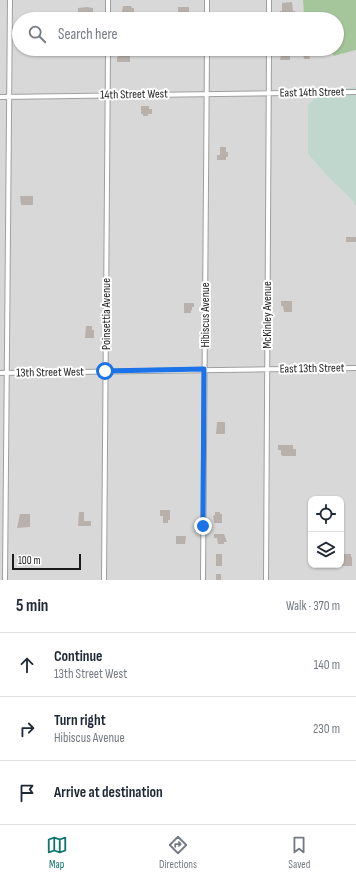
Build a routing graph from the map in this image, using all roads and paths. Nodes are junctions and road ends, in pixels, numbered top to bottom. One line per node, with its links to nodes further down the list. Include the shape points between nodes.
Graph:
1 (10, 0): 15 (street)
2 (108, 0): 5 (street)
3 (207, 0): 6 (street)
4 (269, 0): 7 (street)
5 (108, 12)
6 (207, 12)
7 (269, 12)
8 (108, 56): 14 (street, Poinsettia Avenue)
9 (207, 56): 13 (street, Hibiscus Avenue)
10 (269, 56): 11 (street, McKinley Avenue)
11 (269, 92): 12 (street, East 14th Street); 13 (street, 14th Street West); 19 (street, McKinley Avenue)
12 (356, 92)
13 (206, 93): 14 (street, 14th Street West); 18 (street, Hibiscus Avenue)
14 (108, 95): 15 (street, 14th Street West); 20 (street, Poinsettia Avenue)
15 (9, 96): 16 (street, 14th Street West); 22 (street)
16 (0, 97)
17 (356, 368): 19 (street, East 13th Street)
18 (204, 369): 19 (street, 13th Street West); 20 (street, 13th Street West); 25 (street, Hibiscus Avenue)
19 (267, 369): 26 (street, McKinley Avenue)
20 (105, 371): 22 (street, 13th Street West); 24 (street, Poinsettia Avenue)
21 (0, 373): 22 (street, 13th Street West)
22 (6, 373): 23 (street)
23 (5, 580)
24 (104, 580)
25 (203, 580)
26 (266, 580)

